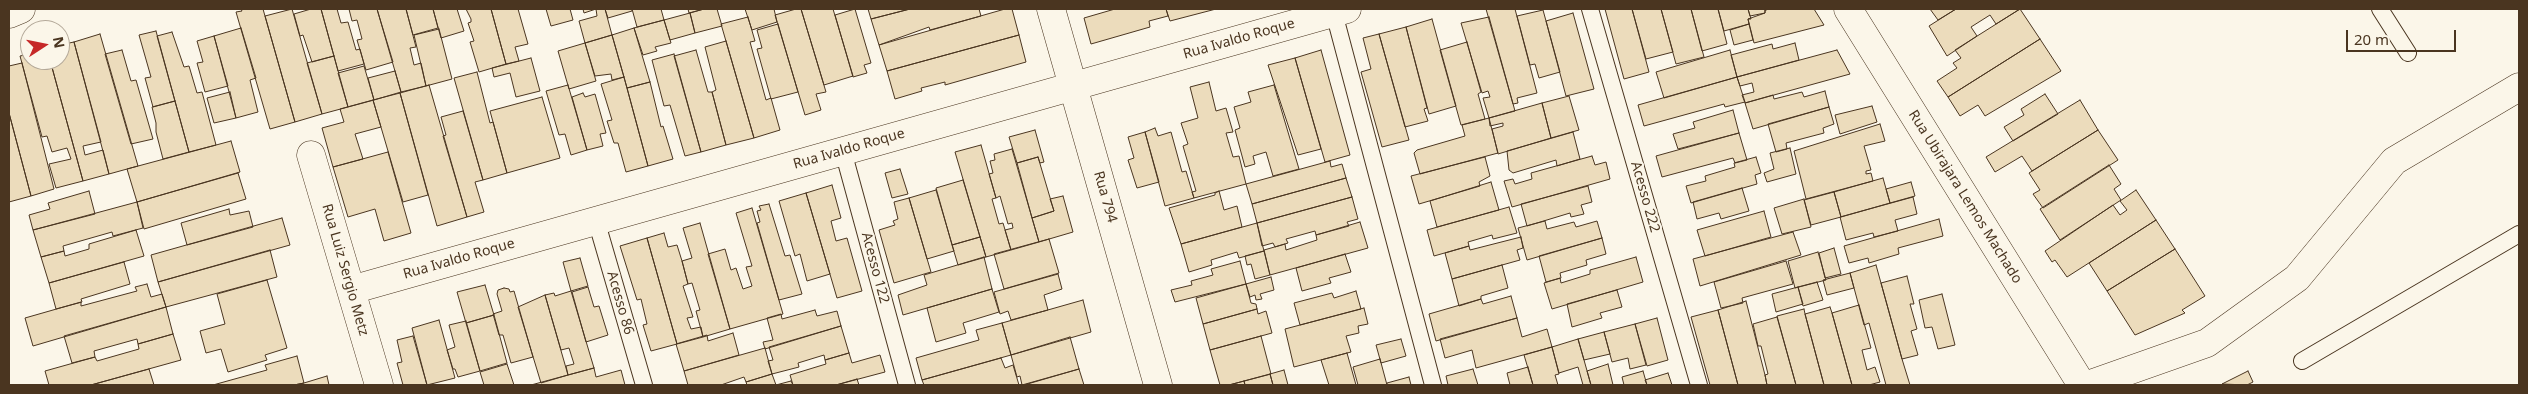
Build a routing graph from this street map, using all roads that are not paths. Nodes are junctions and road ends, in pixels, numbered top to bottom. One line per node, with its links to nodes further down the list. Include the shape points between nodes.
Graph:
1 (21, 9): 7 (street)
2 (1052, 9): 9 (street, Rua 794)
3 (1590, 9): 22 (lane, Acesso 222)
4 (1848, 9): 23 (street, Rua Ubirajara Lemos Machado)
5 (2380, 9): 8 (lane)
6 (1340, 11): 9 (street, Rua Ivaldo Roque); 21 (lane)
7 (9, 14)
8 (2408, 53)
9 (1074, 86): 11 (street, Rua Ivaldo Roque); 20 (street, Rua 794)
10 (2519, 87): 24 (street, via 2394,162 2297,278 2207,343)
11 (842, 151): 13 (street, Rua Ivaldo Roque); 19 (lane, Acesso 122)
12 (311, 155): 15 (street, Rua Luiz Sergio Metz)
13 (596, 220): 15 (street, Rua Ivaldo Roque); 18 (lane, Acesso 86)
14 (2519, 234): 16 (lane)
15 (351, 290): 17 (street, Rua Luiz Sergio Metz)
16 (2302, 362)
17 (379, 385)
18 (644, 385)
19 (907, 385)
20 (1158, 385)
21 (1433, 385)
22 (1699, 385)
23 (2082, 385)
24 (2088, 385)

